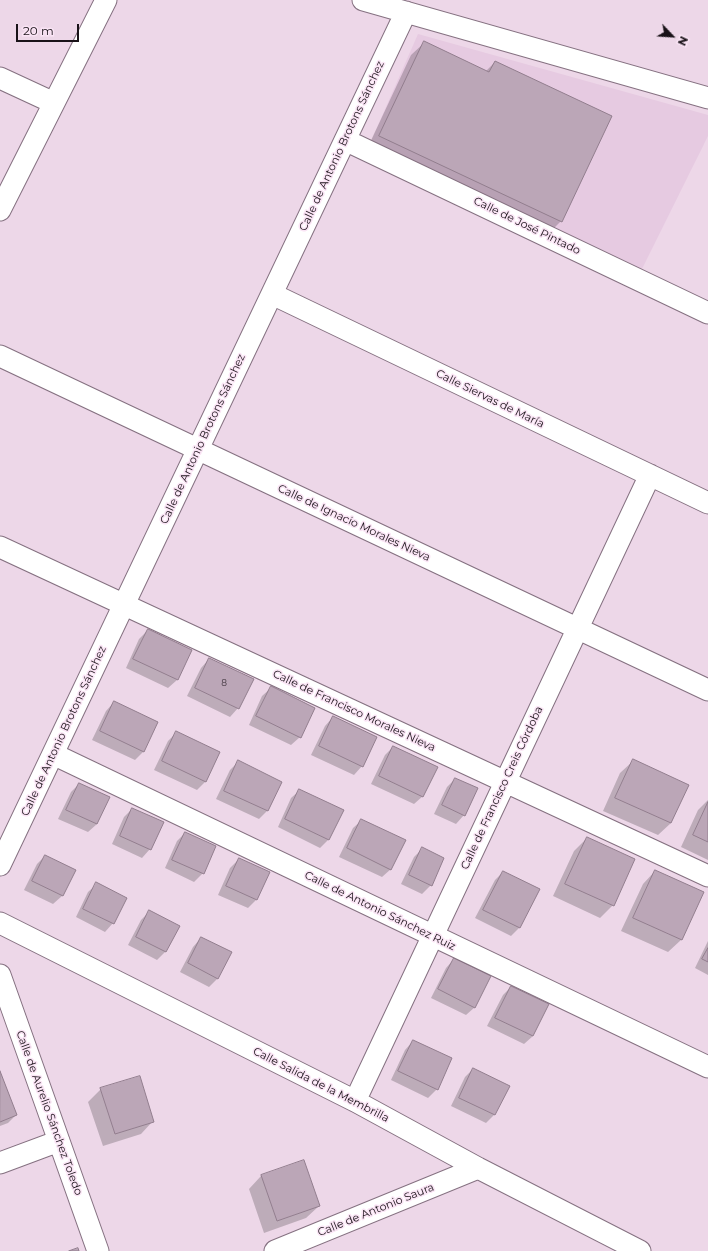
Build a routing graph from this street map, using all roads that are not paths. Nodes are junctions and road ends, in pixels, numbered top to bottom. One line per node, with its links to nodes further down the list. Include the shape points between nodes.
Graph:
1 (106, 0): 6 (street)
2 (363, 0): 3 (street)
3 (406, 12): 5 (street); 7 (street, Calle de Antonio Brotons Sánchez)
4 (0, 78): 6 (street)
5 (708, 98)
6 (54, 103): 8 (street)
7 (346, 140): 9 (street, Calle de Antonio Brotons Sánchez); 10 (street, Calle de José Pintado)
8 (0, 210)
9 (272, 294): 12 (street, Calle de Antonio Brotons Sánchez); 13 (street, Calle Siervas de María)
10 (708, 313)
11 (0, 356): 12 (street, Calle de Ignacio Morales Nieva)
12 (198, 449): 16 (street, Calle de Antonio Brotons Sánchez); 17 (street, Calle de Ignacio Morales Nieva)
13 (650, 475): 14 (street, Calle Siervas de María); 17 (street, Calle de Francisco Creis Córdoba)
14 (708, 503)
15 (0, 547): 16 (street, Calle de Francisco Morales Nieva)
16 (124, 605): 19 (street, Calle de Antonio Brotons Sánchez); 20 (street, Calle de Francisco Morales Nieva)
17 (578, 629): 18 (street, Calle de Ignacio Morales Nieva); 20 (street, Calle de Francisco Creis Córdoba)
18 (708, 690)
19 (53, 754): 21 (street, Calle de Antonio Brotons Sánchez); 24 (street, Calle de Antonio Sánchez Ruiz)
20 (505, 782): 22 (street, Calle de Francisco Morales Nieva); 24 (street, Calle de Francisco Creis Córdoba)
21 (0, 865)
22 (708, 876)
23 (0, 923): 27 (street, Calle Salida de la Membrilla)
24 (433, 936): 26 (street, Calle de Antonio Sánchez Ruiz); 27 (street, Calle de Francisco Creis Córdoba)
25 (0, 975): 28 (street, Calle de Aurelio Sánchez Toledo)
26 (708, 1067)
27 (355, 1101): 30 (street, Calle Salida de la Membrilla)
28 (58, 1141): 29 (street); 31 (street, Calle de Aurelio Sánchez Toledo)
29 (0, 1163)
30 (478, 1168): 32 (street, Calle de Antonio Saura); 33 (street, Calle Salida de la Membrilla)
31 (98, 1251)
32 (275, 1251)
33 (640, 1251)

